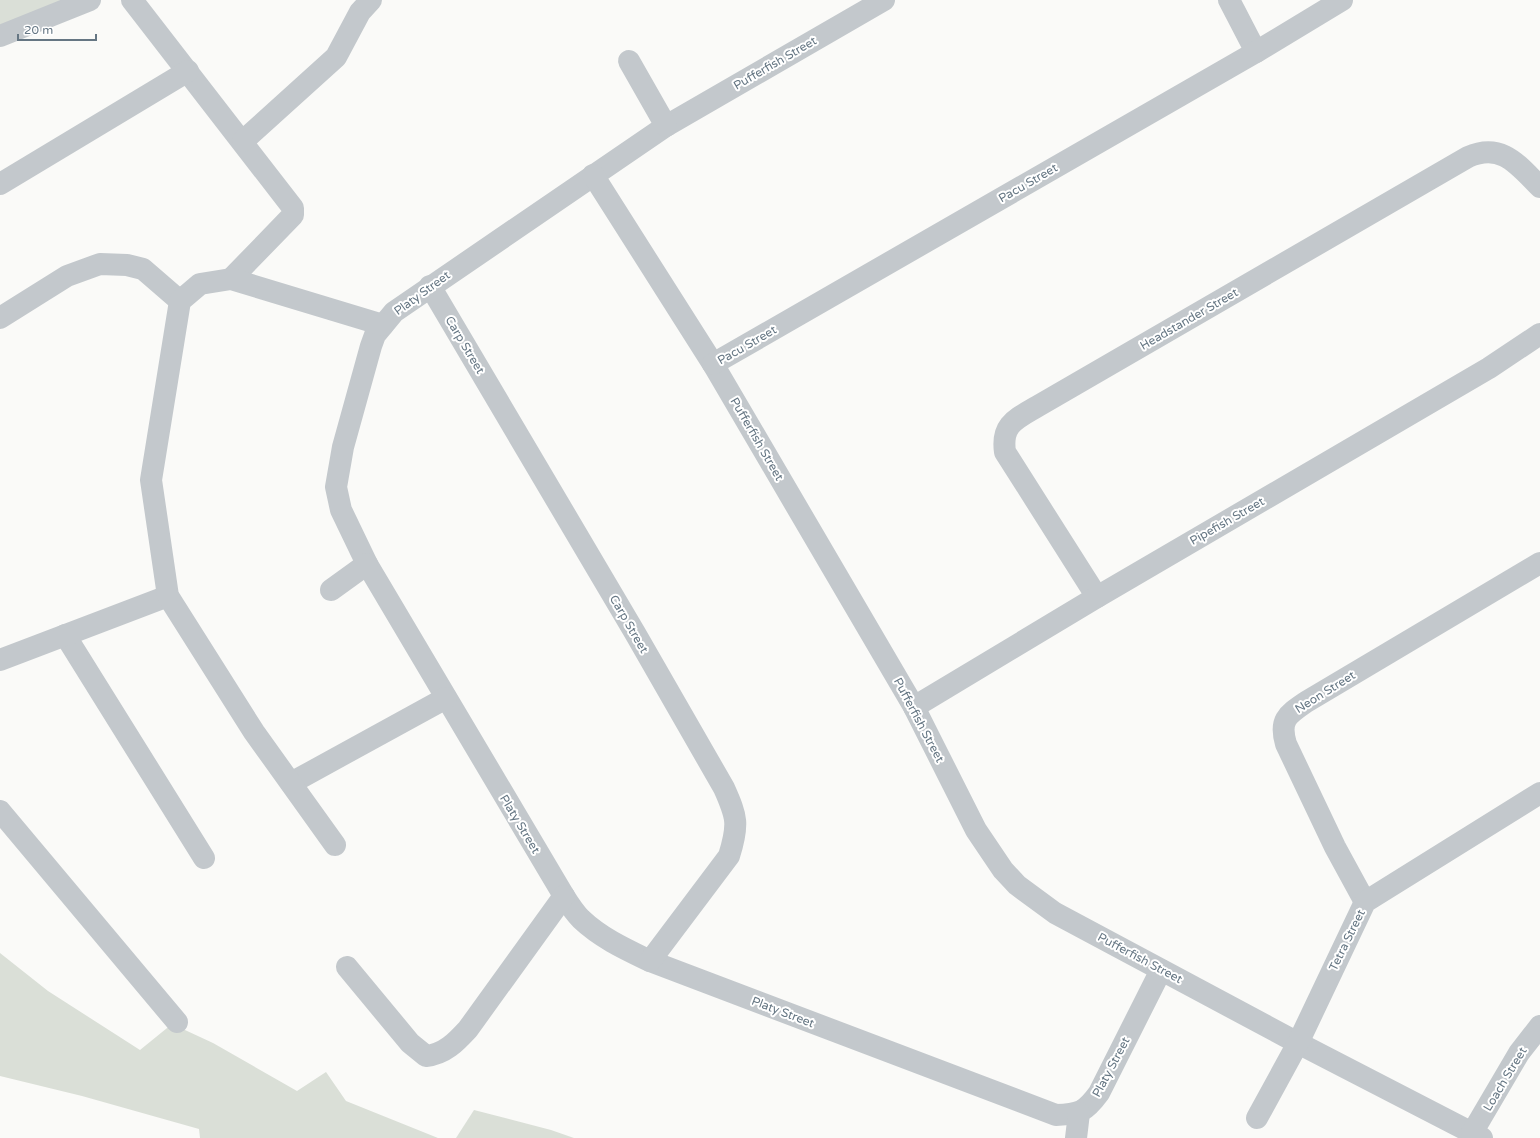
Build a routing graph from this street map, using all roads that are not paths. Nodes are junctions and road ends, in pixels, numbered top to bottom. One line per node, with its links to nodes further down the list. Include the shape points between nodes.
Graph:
1 (90, 0): 7 (street)
2 (132, 0): 10 (street)
3 (371, 0): 12 (street, via 360,12 336,57)
4 (884, 0): 11 (street, Pufferfish Street)
5 (1229, 0): 8 (street)
6 (1342, 0): 8 (street, Pacu Street)
7 (0, 36)
8 (1256, 52): 22 (street, Pacu Street)
9 (629, 61): 11 (street)
10 (188, 71): 12 (street); 14 (street)
11 (666, 126): 13 (street, Pufferfish Street)
12 (243, 141): 16 (street, via 288,198 293,215)
13 (593, 175): 17 (street, Platy Street); 22 (street, Pufferfish Street)
14 (0, 184)
15 (1540, 187): 27 (street, Headstander Street, via 1516,162 1503,154 1493,151 1481,152 1468,157 1010,424 1004,432 1005,452)
16 (231, 279): 18 (street, via 200,284); 20 (street)
17 (430, 286): 20 (street, Platy Street, via 394,312); 39 (street, Carp Street, via 639,639 724,788 735,813 735,837 729,856)
18 (180, 300): 19 (street, via 142,269 127,265 100,264 66,276); 26 (street, via 151,480)
19 (0, 318)
20 (383, 325): 24 (street, Platy Street, via 375,335 336,478 337,495 342,510)
21 (1540, 334): 27 (street, Pipefish Street, via 1489,368)
22 (713, 364): 31 (street, Pufferfish Street)
23 (1540, 563): 38 (street, Neon Street, via 1306,702 1287,716 1283,734 1286,744 1335,847)
24 (367, 564): 25 (street); 30 (street, Platy Street)
25 (331, 590)
26 (168, 596): 28 (street); 32 (street, via 254,732)
27 (1097, 597): 31 (street, Pipefish Street)
28 (65, 635): 29 (street); 36 (street)
29 (0, 660)
30 (446, 698): 32 (street); 37 (street, Platy Street)
31 (914, 707): 41 (street, Pufferfish Street, via 976,830 1003,870 1034,899 1055,913)
32 (290, 783): 35 (street)
33 (1540, 793): 38 (street, Tetra Street)
34 (0, 811): 42 (street)
35 (335, 845)
36 (204, 858)
37 (564, 896): 39 (street, Platy Street, via 580,918 598,933); 40 (street, via 468,1029 452,1046 437,1055 426,1056 410,1043)
38 (1365, 902): 44 (street, Tetra Street)
39 (650, 961): 45 (street, Platy Street, via 1046,1112 1056,1115)
40 (347, 967)
41 (1162, 970): 44 (street, Pufferfish Street); 45 (street, Platy Street, via 1099,1093 1089,1107)
42 (177, 1022)
43 (1540, 1026): 47 (street, Loach Street)
44 (1298, 1043): 46 (street, Tetra Street); 47 (street, Pufferfish Street)
45 (1079, 1113): 48 (street)
46 (1257, 1118)
47 (1464, 1133)
48 (1076, 1138)

